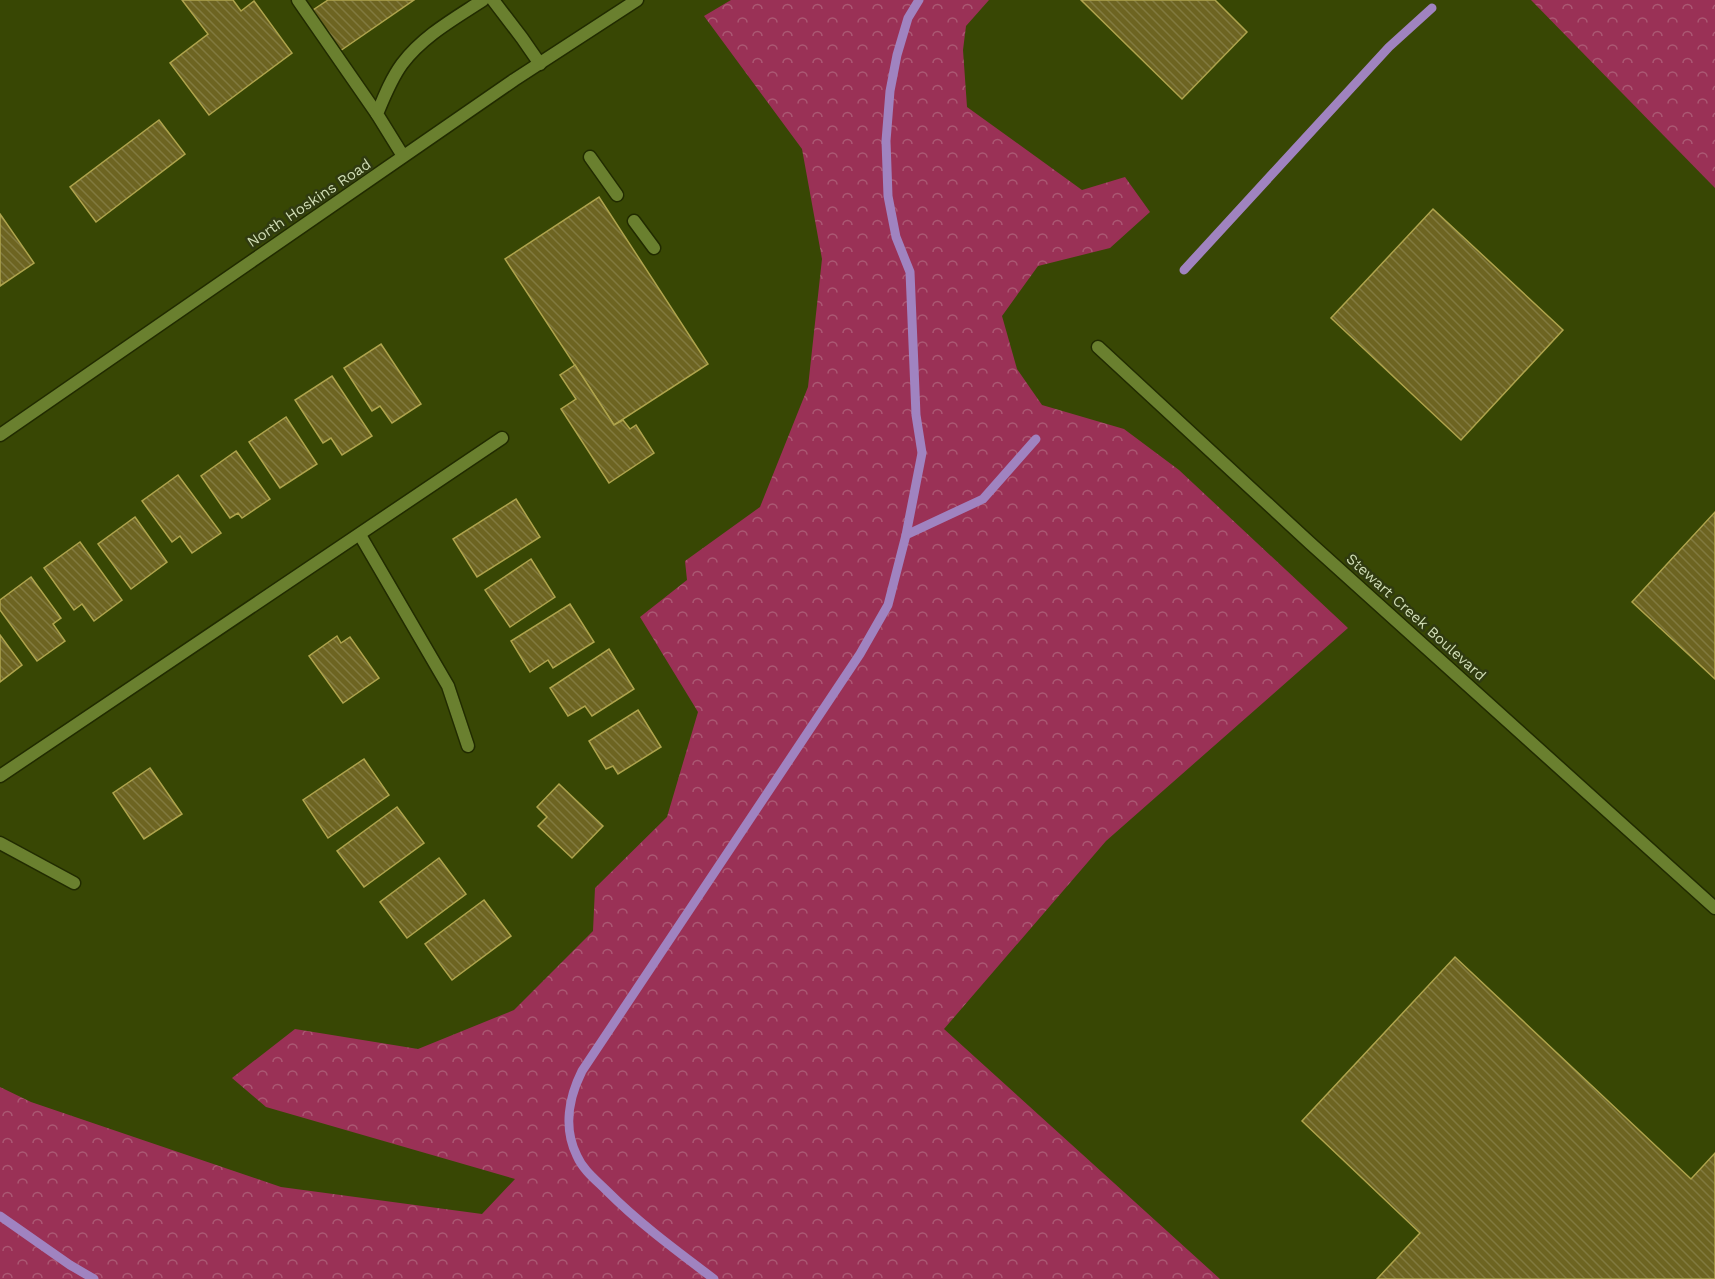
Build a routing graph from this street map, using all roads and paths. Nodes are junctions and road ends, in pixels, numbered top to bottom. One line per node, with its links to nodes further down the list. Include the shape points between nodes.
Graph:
1 (298, 0): 6 (street)
2 (483, 0): 6 (street, via 432,33 402,64)
3 (493, 0): 5 (street)
4 (637, 0): 5 (street, North Hoskins Road)
5 (540, 64): 7 (street, North Hoskins Road)
6 (377, 114): 7 (street)
7 (403, 156): 13 (street, North Hoskins Road)
8 (590, 157): 9 (street)
9 (617, 195)
10 (634, 221): 11 (street)
11 (654, 248)
12 (1098, 347): 20 (street, Stewart Creek Boulevard)
13 (0, 435)
14 (502, 438): 15 (street)
15 (360, 535): 16 (street, via 448,686); 17 (street)
16 (468, 746)
17 (0, 776)
18 (0, 843): 19 (street)
19 (74, 883)
20 (1715, 908)

